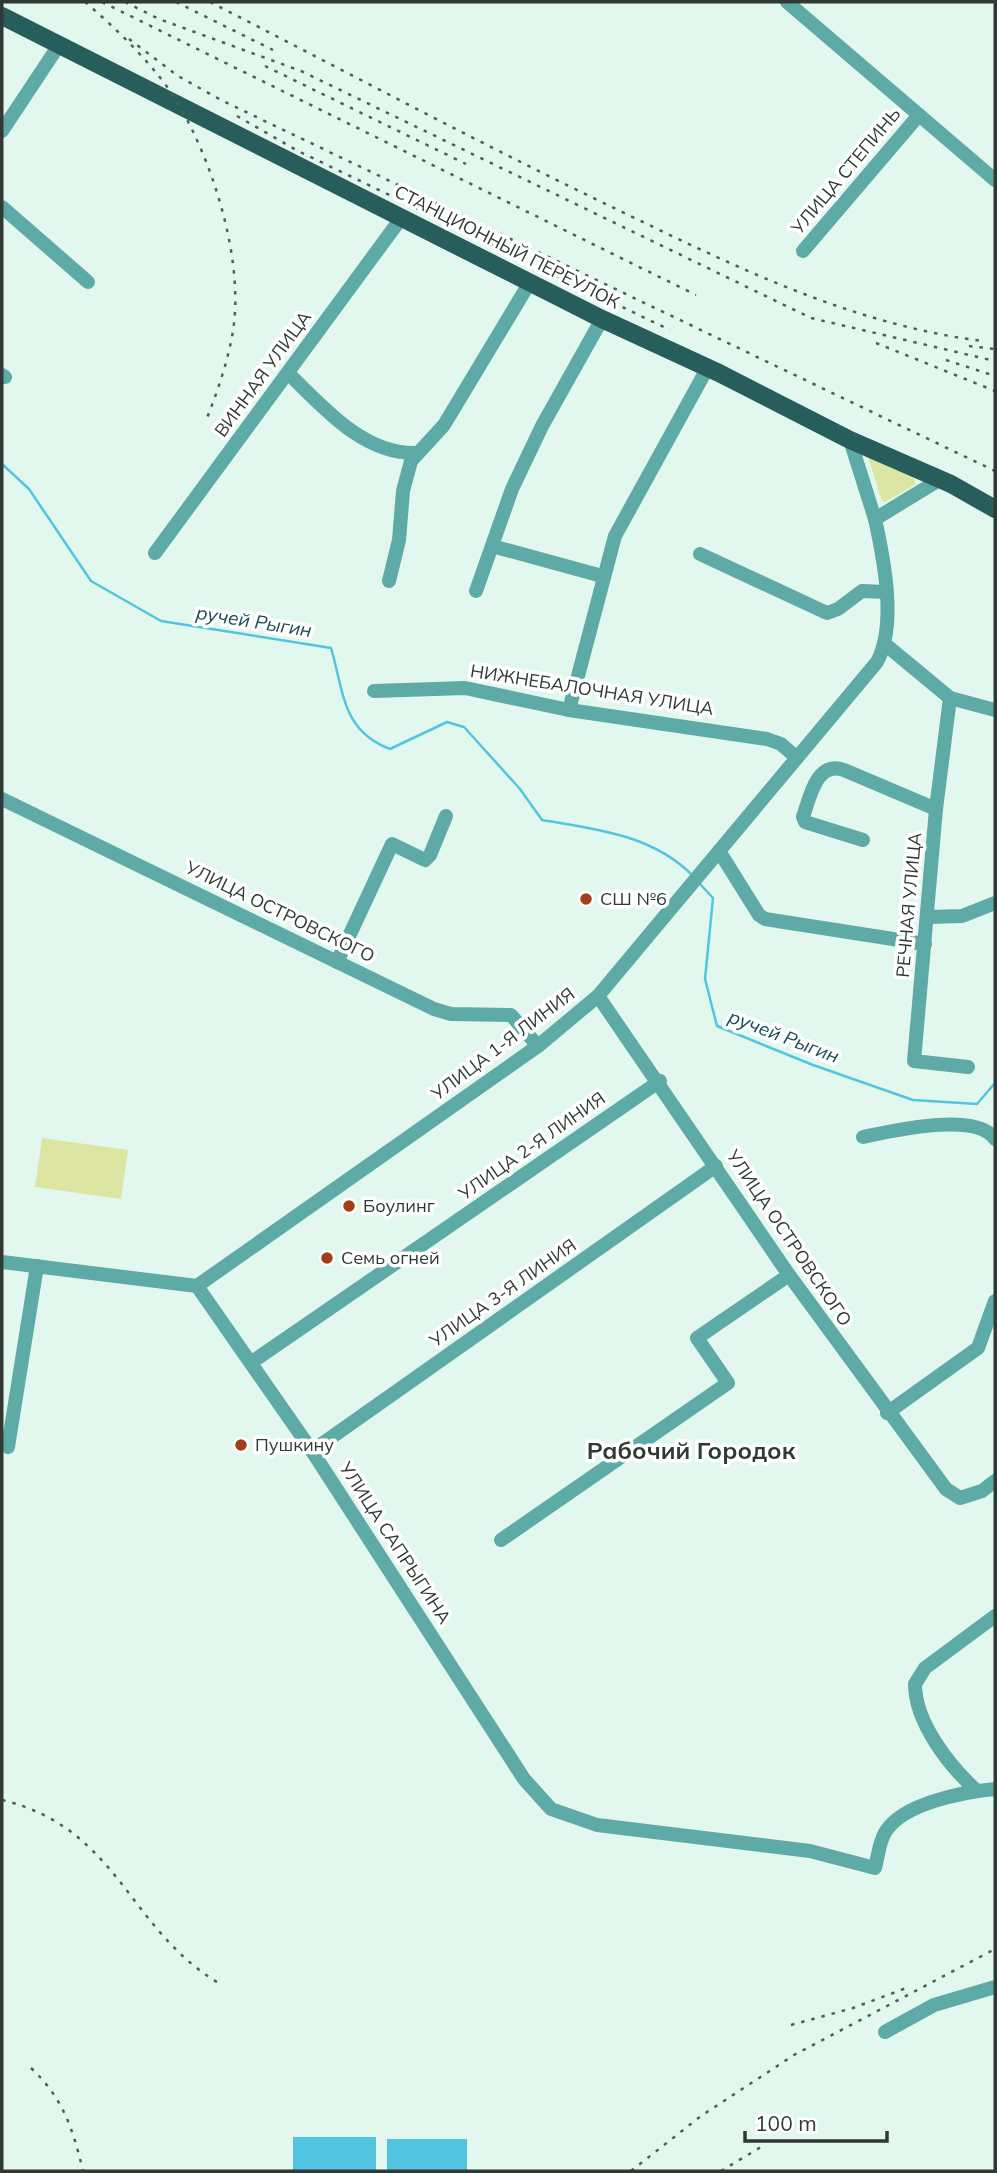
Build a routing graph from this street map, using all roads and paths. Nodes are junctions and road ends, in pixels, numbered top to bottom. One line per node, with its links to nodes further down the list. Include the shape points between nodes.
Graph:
1 (788, 2): 4 (street)
2 (2, 16): 3 (main road, СТАНЦИОННЫЙ ПЕРЕУЛОК)
3 (59, 45): 5 (street); 8 (main road, СТАНЦИОННЫЙ ПЕРЕУЛОК)
4 (919, 115): 6 (street); 9 (street, УЛИЦА СТЕПИНЬ)
5 (2, 131)
6 (995, 180)
7 (2, 207): 10 (street)
8 (402, 218): 11 (main road, СТАНЦИОННЫЙ ПЕРЕУЛОК); 14 (street, ВИННАЯ УЛИЦА)
9 (803, 251)
10 (88, 282)
11 (530, 282): 12 (main road, СТАНЦИОННЫЙ ПЕРЕУЛОК); 16 (street, via 444,425)
12 (603, 319): 13 (main road, СТАНЦИОННЫЙ ПЕРЕУЛОК); 20 (street, via 542,426)
13 (708, 368): 15 (main road, СТАНЦИОННЫЙ ПЕРЕУЛОК); 23 (street, via 615,536)
14 (288, 373): 16 (street, via 362,438 384,449); 21 (street, ВИННАЯ УЛИЦА)
15 (850, 440): 17 (main road, СТАНЦИОННЫЙ ПЕРЕУЛОК); 19 (street)
16 (415, 453): 24 (street, via 405,480)
17 (939, 480): 18 (main road, СТАНЦИОННЫЙ ПЕРЕУЛОК); 19 (street)
18 (995, 509)
19 (875, 519): 26 (street)
20 (492, 546): 23 (street); 25 (street)
21 (155, 553)
22 (700, 554): 26 (street, via 827,613 862,591)
23 (602, 576): 30 (street)
24 (389, 581)
25 (476, 591)
26 (886, 592): 27 (street)
27 (886, 645): 29 (street); 32 (street, УЛИЦА 1-Я ЛИНИЯ)
28 (374, 691): 30 (street, НИЖНЕБАЛОЧНАЯ УЛИЦА, via 465,688)
29 (950, 698): 31 (street); 34 (street, РЕЧНАЯ УЛИЦА)
30 (569, 710): 32 (street, НИЖНЕБАЛОЧНАЯ УЛИЦА, via 767,739)
31 (995, 710)
32 (797, 758): 37 (street, УЛИЦА 1-Я ЛИНИЯ)
33 (2, 799): 41 (street, УЛИЦА ОСТРОВСКОГО)
34 (936, 809): 36 (street, via 844,770 827,768 810,797 805,822); 39 (street, РЕЧНАЯ УЛИЦА)
35 (446, 816): 41 (street, via 425,860 392,844)
36 (863, 840)
37 (714, 856): 40 (street, via 759,915 771,922); 42 (street, УЛИЦА 1-Я ЛИНИЯ)
38 (995, 903): 39 (street, via 962,916)
39 (928, 916): 40 (street, РЕЧНАЯ УЛИЦА)
40 (925, 944): 44 (street, РЕЧНАЯ УЛИЦА, via 914,1061)
41 (337, 961): 43 (street, УЛИЦА ОСТРОВСКОГО, via 443,1013 511,1015)
42 (598, 996): 43 (street, УЛИЦА 1-Я ЛИНИЯ); 45 (street, УЛИЦА ОСТРОВСКОГО)
43 (538, 1046): 52 (street, УЛИЦА 1-Я ЛИНИЯ)
44 (968, 1067)
45 (660, 1081): 48 (street, УЛИЦА ОСТРОВСКОГО); 54 (street, УЛИЦА 2-Я ЛИНИЯ)
46 (863, 1137): 47 (street, via 929,1125 969,1126 983,1129)
47 (995, 1139)
48 (716, 1166): 51 (street, УЛИЦА ОСТРОВСКОГО); 57 (street, УЛИЦА 3-Я ЛИНИЯ)
49 (2, 1262): 50 (street)
50 (37, 1266): 52 (street); 56 (street)
51 (789, 1275): 55 (street, УЛИЦА ОСТРОВСКОГО); 59 (street, via 697,1338 728,1383)
52 (197, 1286): 54 (street, УЛИЦА САПРЫГИНА)
53 (995, 1301): 55 (street, via 978,1348)
54 (253, 1362): 57 (street, УЛИЦА САПРЫГИНА)
55 (887, 1413): 58 (street, УЛИЦА ОСТРОВСКОГО, via 954,1496 971,1496)
56 (8, 1447)
57 (312, 1451): 62 (street, УЛИЦА САПРЫГИНА, via 524,1779 551,1810 597,1825 810,1851 876,1868 884,1833 892,1824 928,1803)
58 (995, 1481)
59 (500, 1540)
60 (995, 1616): 62 (street, via 925,1668 917,1677 915,1695 957,1772)
61 (995, 1790): 62 (street)
62 (976, 1791)
63 (995, 1987): 64 (street, via 934,2005)
64 (885, 2032)

